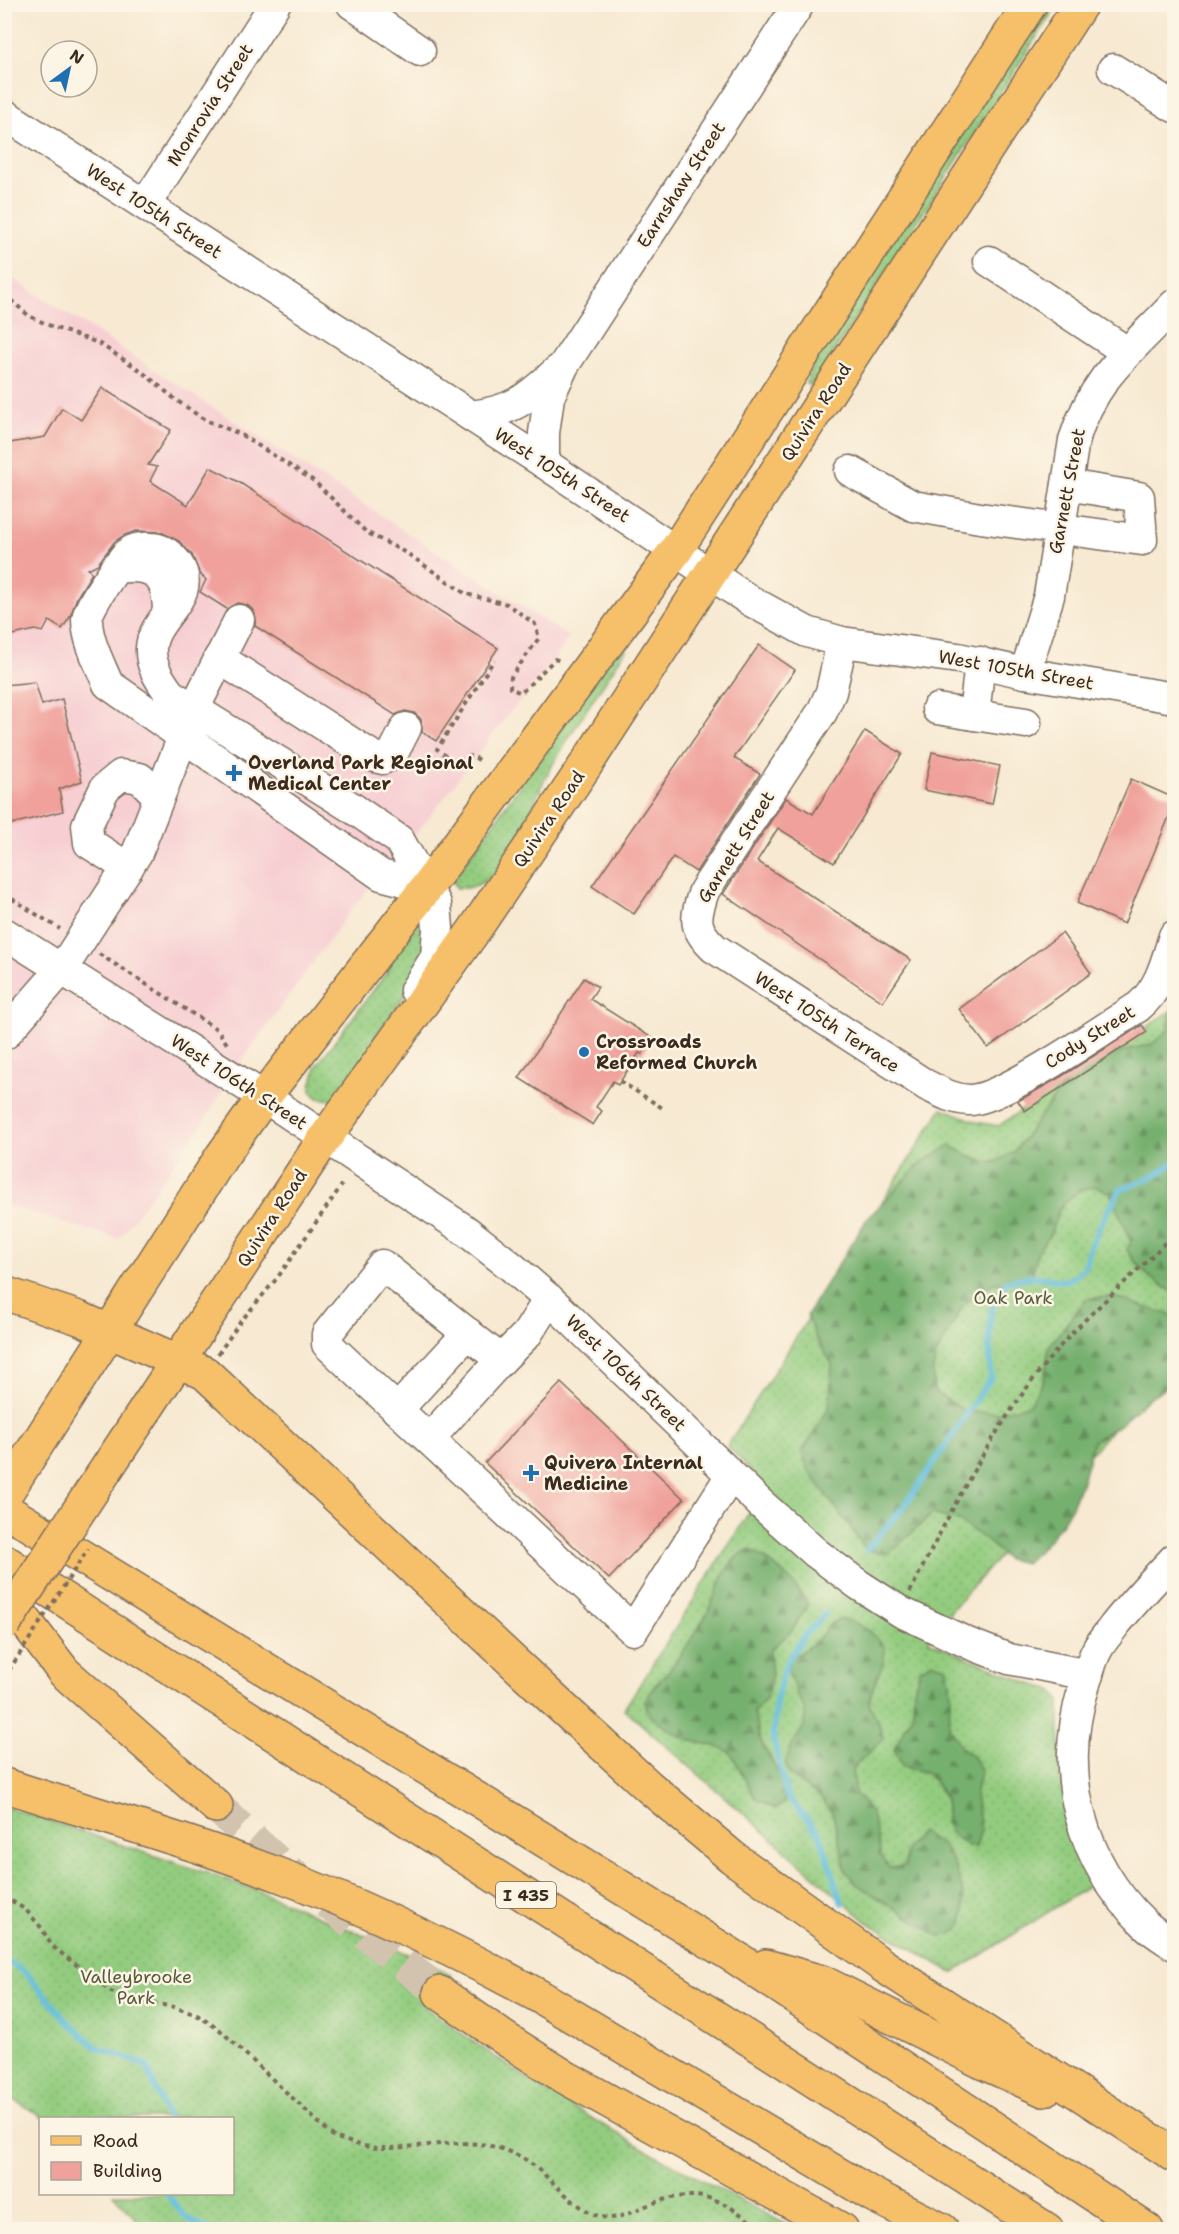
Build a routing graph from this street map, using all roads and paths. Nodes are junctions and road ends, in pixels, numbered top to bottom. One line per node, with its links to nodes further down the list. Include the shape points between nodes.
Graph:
1 (275, 4): 10 (street, Monrovia Street)
2 (352, 4): 6 (street)
3 (799, 4): 15 (street, Earnshaw Street)
4 (1030, 4): 21 (main road)
5 (1081, 4): 22 (main road, Quivira Road)
6 (420, 51)
7 (1113, 69): 8 (street)
8 (1174, 106)
9 (4, 114): 10 (street, West 105th Street)
10 (145, 205): 16 (street, West 105th Street)
11 (989, 261): 14 (street)
12 (4, 294): 27 (path, via 29,316 98,343 205,420 240,434 314,482 366,532 408,554 466,594 507,604 535,624 539,638 511,677 510,688 517,693 555,659)
13 (1174, 305): 14 (street, Garnett Street)
14 (1126, 352): 19 (street, Garnett Street, via 1103,380 1082,416)
15 (564, 365): 16 (street, Earnshaw Street, via 517,405); 17 (street, Earnshaw Street, via 549,397)
16 (471, 416): 17 (street, West 105th Street)
17 (544, 463): 21 (street, West 105th Street)
18 (850, 471): 20 (street, via 913,506)
19 (1067, 485): 20 (street, Garnett Street); 20 (street, via 1138,497 1143,540)
20 (1060, 528): 29 (street, Garnett Street, via 1049,596)
21 (676, 550): 22 (street, West 105th Street); 40 (main road)
22 (711, 574): 24 (street, West 105th Street, via 807,632); 50 (main road, Quivira Road, via 472,932)
23 (239, 620): 25 (street)
24 (842, 642): 28 (street, West 105th Street); 42 (street, Garnett Street, via 827,702 704,891)
25 (219, 658): 31 (street); 35 (street, via 372,756 383,759 392,755)
26 (494, 660): 37 (path, via 437,749 455,761 473,756)
27 (562, 662)
28 (980, 662): 29 (street, West 105th Street); 33 (street)
29 (1025, 673): 30 (street, West 105th Street)
30 (1174, 698)
31 (194, 709): 36 (street); 36 (street, via 170,694 160,681 151,647 168,611 183,593 184,573 171,556 157,548 142,547 129,552 115,568 87,616 89,635 108,684); 40 (street, via 399,840)
32 (937, 709): 33 (street)
33 (974, 716): 34 (street)
34 (1026, 723)
35 (406, 728)
36 (182, 738): 38 (street); 40 (street, via 381,875)
37 (479, 760)
38 (158, 796): 39 (street); 39 (street, via 140,778 121,775 105,788 87,825 88,843)
39 (128, 868): 47 (street)
40 (427, 886): 50 (street, via 436,904 436,957 385,1031); 52 (main road)
41 (4, 894): 44 (path)
42 (697, 926): 53 (street, West 105th Terrace, via 726,957 926,1085 951,1097)
43 (4, 933): 47 (street, West 106th Street)
44 (68, 934)
45 (1174, 936): 53 (street, Cody Street, via 1159,981 1150,997 1138,1007 1017,1082)
46 (97, 953): 49 (path, via 218,1030)
47 (62, 969): 48 (street); 52 (street, West 106th Street)
48 (5, 1034)
49 (227, 1045)
50 (376, 1066): 55 (main road, Quivira Road)
51 (620, 1081): 54 (path)
52 (264, 1097): 55 (street, West 106th Street); 60 (main road)
53 (969, 1100)
54 (664, 1110)
55 (325, 1138): 59 (street, West 106th Street, via 465,1230); 64 (main road, Quivira Road)
56 (342, 1185): 62 (path, via 278,1277)
57 (1174, 1233): 74 (path, via 1061,1344 1004,1419)
58 (4, 1293): 60 (main road)
59 (549, 1299): 63 (street, via 527,1334); 67 (street, West 106th Street)
60 (110, 1331): 64 (main road); 68 (main road)
61 (468, 1333): 63 (street); 65 (street); 65 (street, via 382,1265 327,1334 327,1344)
62 (226, 1342)
63 (501, 1360): 66 (street)
64 (177, 1361): 75 (main road, Quivira Road, bridge); 84 (main road, via 205,1373 554,1700 732,1857 882,1965)
65 (397, 1410): 66 (street)
66 (429, 1439): 67 (street, via 633,1630)
67 (731, 1475): 74 (street, West 106th Street, via 816,1553)
68 (4, 1496)
69 (4, 1509): 82 (main road)
70 (88, 1547): 77 (path, bridge)
71 (1174, 1559): 76 (street, via 1133,1601 1098,1648)
72 (4, 1561): 91 (main road, I 435)
73 (4, 1593): 79 (main road, via 64,1672)
74 (901, 1612): 76 (street, West 106th Street, via 1009,1659)
75 (4, 1624)
76 (1088, 1675): 81 (street, via 1073,1737 1073,1775 1080,1816 1092,1851 1120,1898 1146,1926)
77 (4, 1678)
78 (4, 1785): 86 (main road, via 281,1875 384,1917 537,1995)
79 (216, 1806)
80 (4, 1896): 87 (path, via 26,1910 52,1946 111,1992 197,2015 220,2030 334,2137 378,2148 472,2144 499,2148 524,2158 580,2205 598,2215 622,2216 678,2196 699,2196 740,2212)
81 (1168, 1938)
82 (738, 1959): 84 (main road, via 822,1982 980,2061); 92 (main road)
83 (440, 1993): 88 (main road, via 565,2077)
84 (1144, 2135): 85 (main road)
85 (1174, 2155)
86 (873, 2195): 89 (main road); 90 (main road)
87 (760, 2229)
88 (842, 2229)
89 (921, 2229)
90 (942, 2229)
91 (1047, 2229)
92 (1147, 2229)

